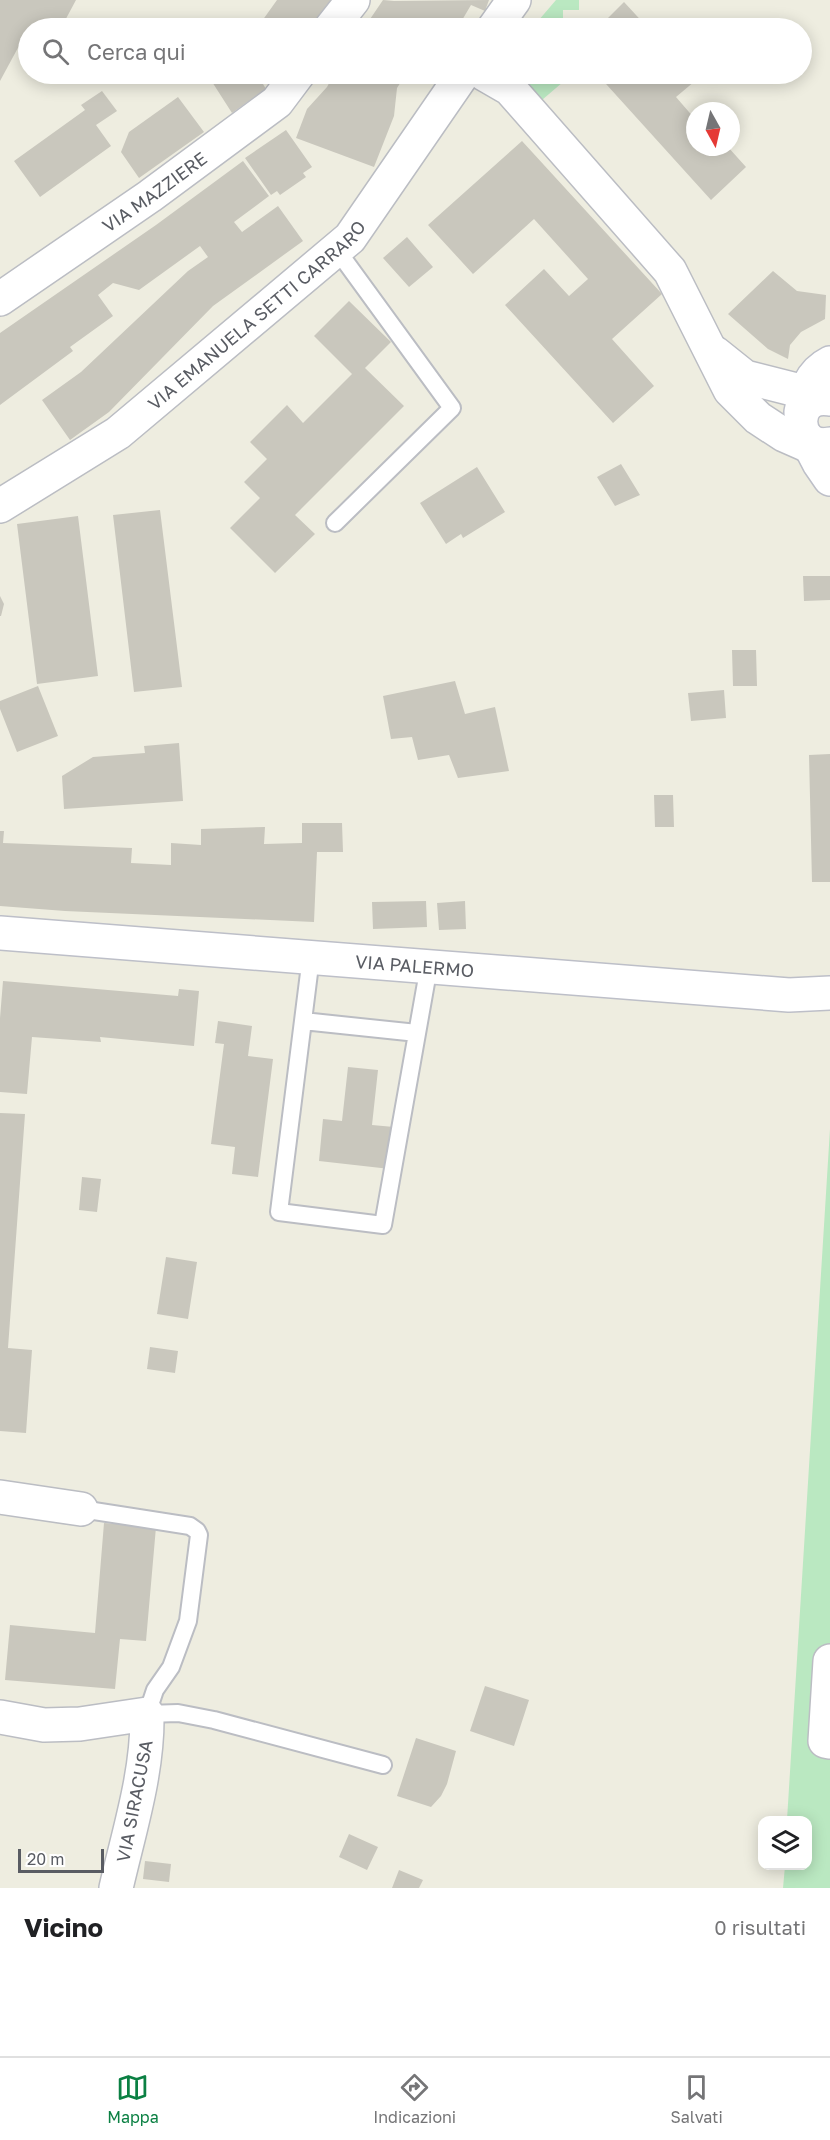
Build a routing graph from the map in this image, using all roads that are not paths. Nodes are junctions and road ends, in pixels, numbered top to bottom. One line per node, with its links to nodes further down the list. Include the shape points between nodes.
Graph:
1 (352, 0): 3 (street)
2 (514, 0): 4 (street)
3 (338, 18)
4 (501, 18)
5 (290, 84): 9 (street, VIA MAZZIERE, via 277,102)
6 (457, 84): 8 (street, VIA EMANUELA SETTI CARRARO, via 350,238)
7 (501, 84): 10 (street, via 510,89 670,271)
8 (337, 250): 14 (street, VIA EMANUELA SETTI CARRARO, via 118,432); 15 (lane, via 452,408)
9 (0, 300)
10 (708, 347): 12 (street, via 745,377); 12 (street, via 730,390 758,418 794,441)
11 (830, 363): 12 (street, via 815,374)
12 (817, 422): 13 (street)
13 (830, 479)
14 (0, 506)
15 (335, 523)
16 (1, 940): 17 (street, VIA PALERMO)
17 (311, 957): 18 (street, VIA PALERMO); 20 (lane)
18 (429, 966): 19 (street, VIA PALERMO, via 789,994); 21 (lane)
19 (830, 993)
20 (303, 1021): 21 (lane); 21 (lane, via 279,1212 383,1226)
21 (417, 1033)
22 (0, 1497): 23 (street)
23 (81, 1509): 25 (lane, via 190,1526 199,1535 188,1621 171,1667 155,1690)
24 (830, 1661): 27 (street, via 825,1742)
25 (147, 1714): 26 (street, via 44,1725); 28 (lane, via 178,1713 213,1720); 29 (street, VIA SIRACUSA, via 144,1768)
26 (0, 1717)
27 (830, 1742)
28 (383, 1765)
29 (117, 1888)

